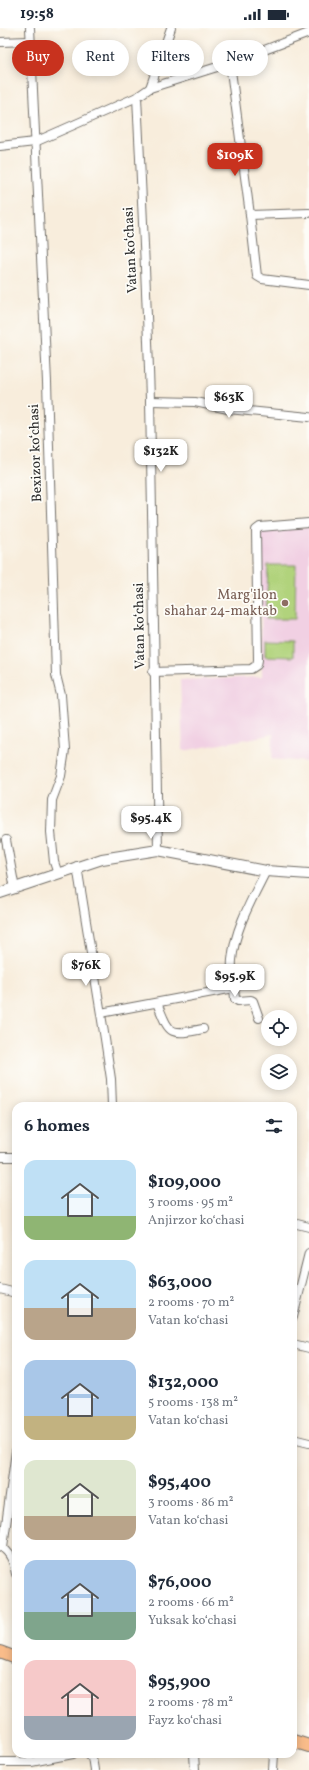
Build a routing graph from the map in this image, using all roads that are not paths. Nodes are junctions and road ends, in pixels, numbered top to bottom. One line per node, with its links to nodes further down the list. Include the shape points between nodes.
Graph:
1 (30, 28): 4 (street, Bexizor koʻchasi)
2 (171, 28): 11 (street)
3 (309, 33): 7 (street)
4 (30, 40)
5 (0, 42): 6 (street)
6 (12, 42)
7 (268, 49)
8 (212, 69): 11 (street)
9 (32, 76): 13 (street, Bexizor koʻchasi)
10 (232, 76): 16 (street)
11 (150, 88): 12 (street)
12 (137, 97): 13 (street); 18 (street, Vatan koʻchasi)
13 (35, 142): 14 (street); 26 (street, Bexizor koʻchasi, via 47,382 56,675 62,695 64,736 64,763 52,800 51,832)
14 (0, 146)
15 (309, 213): 16 (street)
16 (250, 215): 17 (street, via 257,276 262,279)
17 (309, 285)
18 (150, 401): 19 (street, via 195,402 228,409); 21 (street, Vatan koʻchasi)
19 (309, 417)
20 (309, 523): 21 (street, via 260,527 256,530 257,666 251,669)
21 (153, 672): 23 (street, Vatan koʻchasi)
22 (6, 840): 28 (street)
23 (158, 850): 24 (street, via 102,859); 25 (street)
24 (77, 866): 26 (street); 32 (street)
25 (266, 870): 27 (street); 30 (street, via 242,918 237,935 231,961)
26 (58, 874): 28 (street)
27 (309, 874)
28 (15, 888): 29 (street)
29 (0, 893)
30 (234, 988): 31 (street); 33 (street, via 238,1001 253,1001)
31 (157, 1003): 32 (street); 34 (street, via 172,1031 179,1034)
32 (101, 1012): 35 (street)
33 (259, 1018)
34 (203, 1029)
35 (112, 1102)
36 (12, 1156): 37 (street)
37 (0, 1157)
38 (297, 1224): 39 (street)
39 (309, 1227)
40 (309, 1253): 43 (street)
41 (0, 1289): 42 (street)
42 (12, 1292)
43 (297, 1301)
44 (297, 1345): 45 (street)
45 (309, 1348)
46 (297, 1440): 47 (street)
47 (309, 1443)
48 (12, 1477): 49 (street)
49 (1, 1547): 50 (street)
50 (12, 1558)
51 (0, 1652): 52 (main road)
52 (12, 1656)
53 (297, 1742): 54 (main road)
54 (309, 1746)
55 (52, 1758): 59 (street, via 31,1762)
56 (92, 1758): 60 (street)
57 (194, 1758): 61 (street)
58 (274, 1758): 62 (street)
59 (0, 1762)
60 (94, 1770)
61 (195, 1770)
62 (273, 1770)

